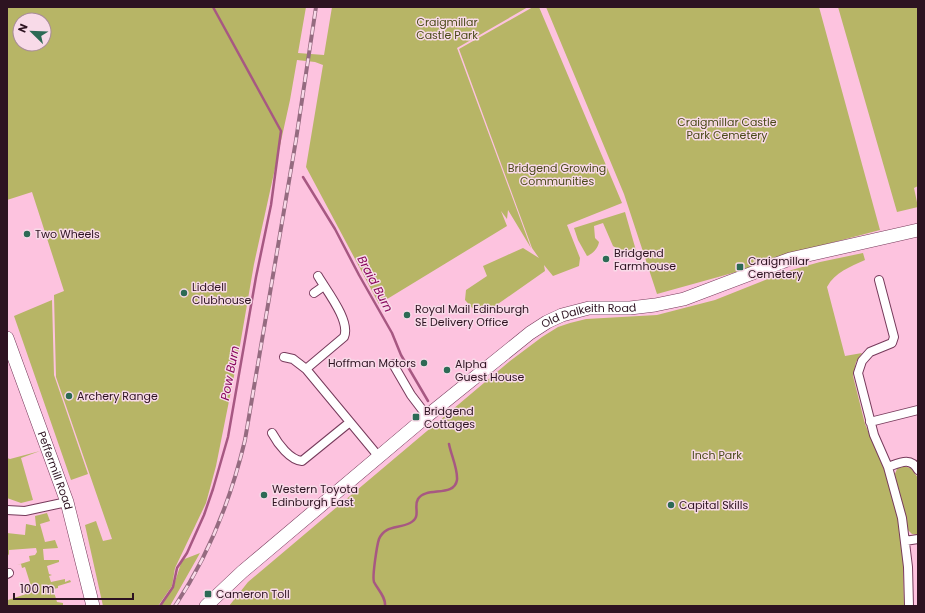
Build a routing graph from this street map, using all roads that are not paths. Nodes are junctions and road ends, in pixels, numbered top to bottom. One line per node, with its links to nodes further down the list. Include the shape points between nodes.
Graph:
1 (918, 230): 11 (main road, Old Dalkeith Road, via 790,259 684,299 630,308 589,308 562,314 530,333)
2 (318, 276): 4 (street)
3 (879, 280): 13 (street, via 894,336 892,343 870,352 862,360 858,373)
4 (324, 286): 5 (street); 9 (street, via 342,316 346,333)
5 (314, 293)
6 (7, 338): 18 (main road, Peffermill Road)
7 (284, 357): 9 (street, via 293,359)
8 (393, 364): 11 (street, via 411,395)
9 (306, 369): 12 (street)
10 (918, 410): 13 (street)
11 (428, 416): 15 (main road, Old Dalkeith Road)
12 (350, 422): 14 (street, via 302,461 292,457); 15 (street)
13 (870, 422): 16 (street)
14 (272, 433)
15 (379, 457): 22 (main road, Old Dalkeith Road)
16 (888, 467): 17 (street, via 905,461 912,463); 21 (street, via 902,518)
17 (918, 470)
18 (67, 502): 19 (street, via 25,511); 23 (main road, Peffermill Road)
19 (7, 510)
20 (918, 539): 21 (street)
21 (905, 541): 26 (street)
22 (242, 572): 24 (main road, Old Dalkeith Road); 25 (main road, Old Dalkeith Road)
23 (93, 606)
24 (206, 606)
25 (215, 606)
26 (909, 606)

